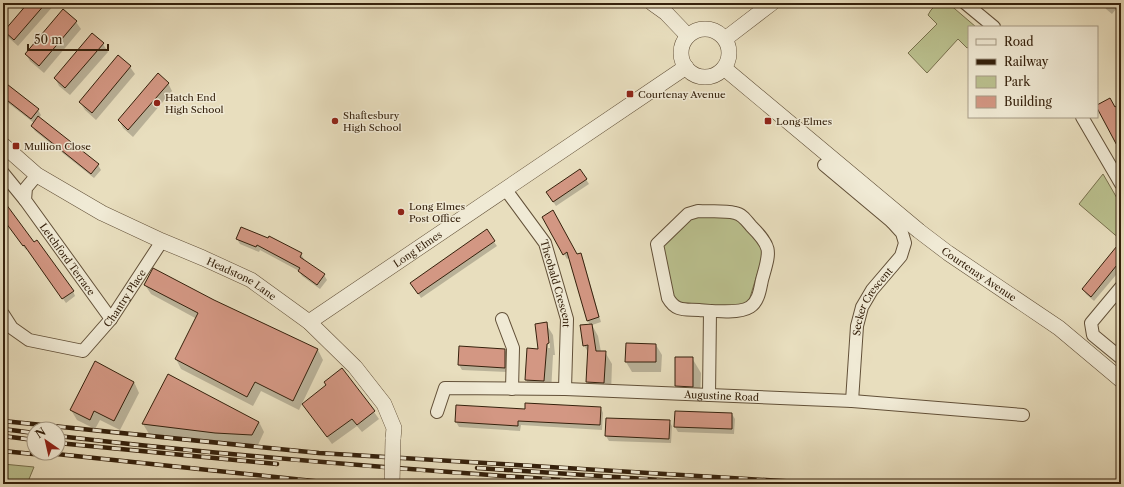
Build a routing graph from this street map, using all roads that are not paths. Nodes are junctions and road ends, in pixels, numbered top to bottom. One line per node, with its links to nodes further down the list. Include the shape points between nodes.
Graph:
1 (652, 3): 5 (street, via 666,13)
2 (772, 3): 6 (street)
3 (965, 3): 4 (street)
4 (993, 26)
5 (688, 36): 6 (street, via 701,29 709,29); 7 (street, via 681,52)
6 (725, 39): 8 (street, via 730,54)
7 (686, 67): 8 (street, via 691,73 707,77); 14 (street, Long Elmes)
8 (724, 68): 16 (street, Courtenay Avenue, via 832,168)
9 (1083, 118): 13 (street)
10 (3, 145): 12 (street, Headstone Lane)
11 (3, 173): 15 (street, Letchford Terrace)
12 (37, 175): 15 (street, via 26,188); 17 (street, Headstone Lane, via 102,213)
13 (1121, 184)
14 (506, 190): 23 (street, Long Elmes); 27 (street, Theobald Crescent, via 545,243 567,319)
15 (25, 200): 21 (street, Letchford Terrace)
16 (895, 218): 25 (street, Courtenay Avenue, via 1059,328); 29 (street, Secker Crescent, via 905,243 901,256 872,290 862,307 857,326)
17 (162, 241): 21 (street, Chantry Place); 23 (street, Headstone Lane, via 251,280)
18 (1121, 287): 24 (street, via 1091,323 1093,335)
19 (710, 311): 19 (street, via 677,309 671,304 657,244 692,212 734,212 763,238 768,246 768,258 757,301 740,311); 28 (street)
20 (3, 314): 21 (street, Chantry Place, via 12,328 29,340 83,351)
21 (111, 319)
22 (502, 319): 26 (street, via 513,348)
23 (309, 322): 32 (street, Headstone Lane, bridge, via 355,367 384,404 394,428)
24 (1121, 358)
25 (1121, 380)
26 (512, 389): 27 (street, Augustine Road); 30 (street, Augustine Road, via 445,388)
27 (565, 390): 28 (street, Augustine Road)
28 (709, 396): 29 (street, Augustine Road)
29 (852, 401): 31 (street, Augustine Road)
30 (437, 412)
31 (1022, 415)
32 (392, 484)

